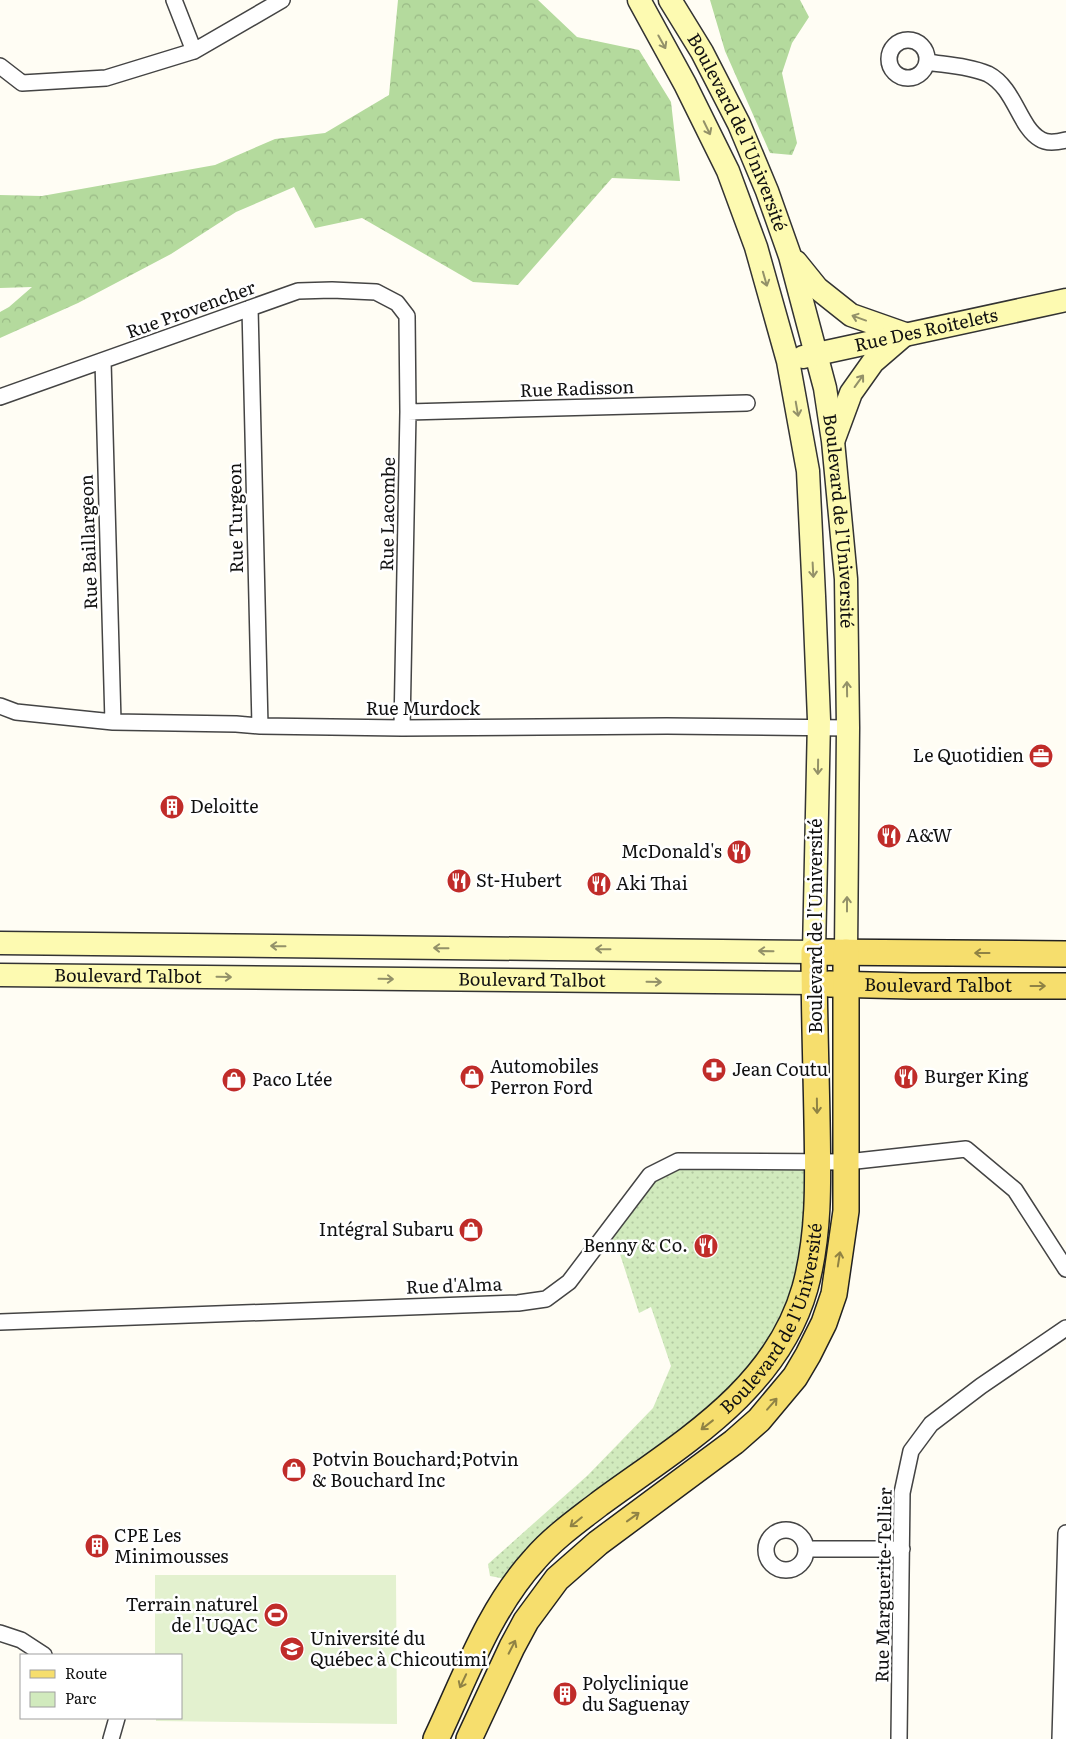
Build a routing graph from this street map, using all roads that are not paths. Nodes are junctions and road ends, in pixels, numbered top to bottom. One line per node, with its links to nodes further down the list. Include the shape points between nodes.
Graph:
1 (174, 0): 5 (street)
2 (282, 0): 5 (street)
3 (639, 0): 16 (main road, Boulevard de l'Université, one-way to 16, via 728,171 756,247)
4 (670, 0): 9 (main road, Boulevard de l'Université, via 702,52 739,124)
5 (194, 51): 7 (street, via 106,78 22,84)
6 (928, 62): 8 (street, via 988,74 1007,91 1032,133 1041,140)
7 (0, 66)
8 (1066, 140)
9 (790, 256): 13 (main road, one-way to 9, via 851,315 817,288); 14 (main road, Boulevard de l'Université)
10 (1066, 300): 13 (main road, Rue Des Roitelets)
11 (397, 303): 12 (street, Rue Provencher, via 376,292 298,291); 19 (street, Rue Lacombe, via 407,316)
12 (250, 308): 15 (street, Rue Provencher); 23 (street, Rue Turgeon)
13 (905, 334): 14 (main road, Rue Des Roitelets); 20 (main road, one-way to 13, via 851,393 873,362)
14 (817, 353): 16 (main road, Rue Des Roitelets); 20 (main road, Boulevard de l'Université)
15 (103, 360): 17 (street, Rue Provencher); 22 (street, Rue Baillargeon)
16 (788, 361): 24 (main road, Boulevard de l'Université, one-way to 24, via 808,471)
17 (0, 397)
18 (747, 403): 19 (street, Rue Radisson)
19 (408, 412): 25 (street, Rue Lacombe)
20 (833, 441): 26 (main road, Boulevard de l'Université, one-way to 20, via 846,579)
21 (0, 706): 22 (street, Rue Murdock, via 16,712)
22 (113, 722): 23 (street, Rue Murdock)
23 (260, 726): 25 (street, Rue Murdock)
24 (818, 727): 25 (street, Rue Murdock); 26 (street, Rue Murdock); 28 (main road, Boulevard de l'Université, one-way to 28)
25 (402, 728)
26 (848, 728): 29 (main road, Boulevard de l'Université, one-way to 26)
27 (0, 943): 28 (main road, Boulevard Talbot, one-way to 27)
28 (814, 952): 29 (main road, Boulevard Talbot); 32 (main road, Boulevard de l'Université)
29 (846, 952): 30 (main road, Boulevard Talbot, one-way to 29); 33 (main road, Boulevard de l'Université)
30 (1066, 954)
31 (0, 975): 32 (main road, Boulevard Talbot, one-way to 32)
32 (814, 983): 33 (main road, Boulevard Talbot); 35 (main road, Boulevard de l'Université, one-way to 35)
33 (846, 984): 34 (main road, Boulevard Talbot, one-way to 34); 36 (main road, Boulevard de l'Université)
34 (1066, 986)
35 (818, 1160): 36 (street, Rue d'Alma); 38 (street, Rue d'Alma, via 678,1161 650,1175 569,1282 546,1299 518,1303); 47 (main road, Boulevard de l'Université, one-way to 47, via 814,1247 804,1290 793,1319 765,1366 749,1387 715,1418 580,1519 535,1558 497,1610)
36 (847, 1162): 37 (street, Rue d'Alma, via 966,1149 1015,1190); 48 (main road, Boulevard de l'Université, one-way to 36, via 512,1647 558,1579 598,1543 734,1442 759,1420 795,1377 824,1323 834,1294 846,1211)
37 (1066, 1269)
38 (0, 1322)
39 (1066, 1328): 41 (street, Rue Marguerite-Tellier, via 931,1424 911,1451 902,1493)
40 (1066, 1532): 50 (street)
41 (902, 1549): 42 (street); 49 (street, Rue Marguerite-Tellier)
42 (806, 1550)
43 (0, 1632): 44 (street, via 21,1640)
44 (42, 1654)
45 (117, 1719): 46 (street)
46 (111, 1739)
47 (436, 1739)
48 (469, 1739)
49 (899, 1739)
50 (1060, 1739)

